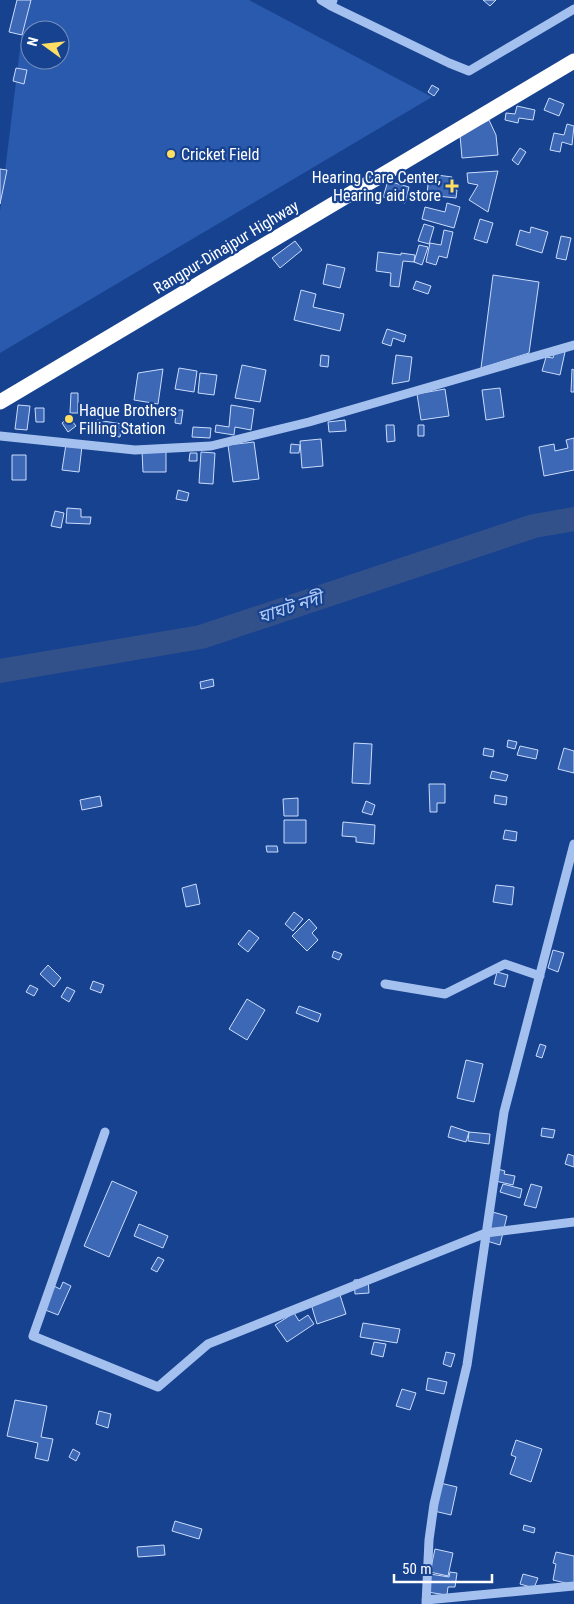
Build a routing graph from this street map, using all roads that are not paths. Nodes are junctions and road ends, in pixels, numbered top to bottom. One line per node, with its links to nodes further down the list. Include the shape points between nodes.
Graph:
1 (320, 0): 2 (street)
2 (332, 3): 3 (street, via 469,71)
3 (574, 9)
4 (574, 61): 6 (highway, Rangpur-Dinajpur Highway)
5 (574, 345): 7 (street, via 309,422 211,446 135,450)
6 (0, 402)
7 (0, 436)
8 (574, 844): 9 (street)
9 (540, 976): 10 (street, via 505,964 445,994); 13 (street, via 504,1112)
10 (385, 984)
11 (105, 1132): 13 (street, via 33,1336 158,1387 208,1344)
12 (574, 1222): 13 (street)
13 (486, 1233): 15 (street, via 467,1365 434,1504)
14 (574, 1586): 15 (street)
15 (426, 1602)

